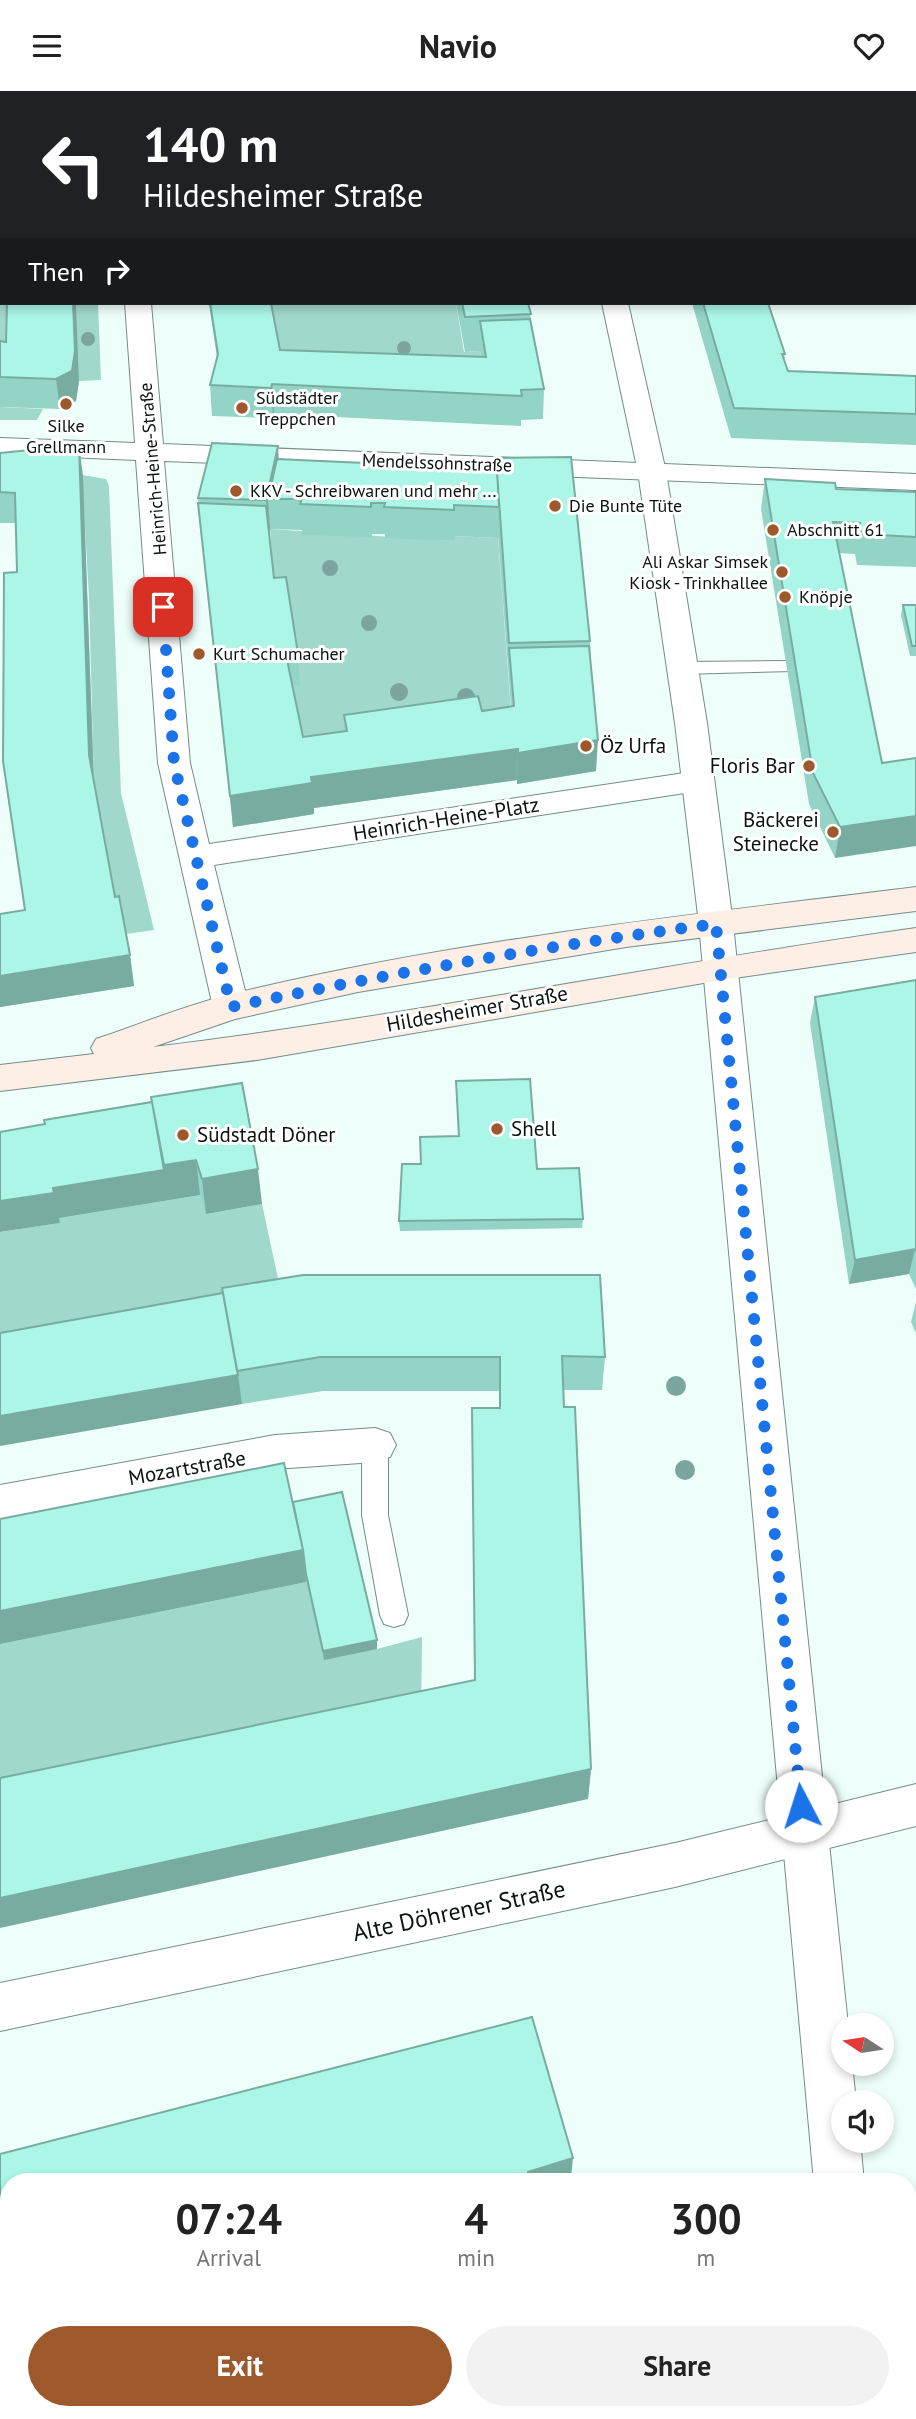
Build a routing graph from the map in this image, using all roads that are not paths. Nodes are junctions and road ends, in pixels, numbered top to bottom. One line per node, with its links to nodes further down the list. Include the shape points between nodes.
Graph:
1 (138, 305): 4 (street, Heinrich-Heine-Straße)
2 (615, 305): 5 (street)
3 (0, 446): 4 (street, Mendelssohnstraße)
4 (152, 452): 5 (street, Mendelssohnstraße); 10 (street, Heinrich-Heine-Straße, via 174,763)
5 (652, 472): 6 (street, Mendelssohnstraße); 8 (street)
6 (916, 482)
7 (786, 667): 8 (lane)
8 (682, 668): 9 (street)
9 (698, 781): 10 (street, Heinrich-Heine-Platz); 12 (street)
10 (194, 857): 15 (street, Heinrich-Heine-Straße)
11 (916, 899): 12 (main road, Hildesheimer Straße)
12 (716, 924): 14 (street); 15 (main road, Hildesheimer Straße, via 358,980)
13 (916, 940): 14 (main road, Hildesheimer Straße)
14 (721, 968): 16 (main road, Hildesheimer Straße, via 257,1047); 22 (street)
15 (231, 1007): 16 (main road, Hildesheimer Straße)
16 (37, 1072): 17 (main road, Hildesheimer Straße)
17 (0, 1078)
18 (375, 1445): 19 (street, Mozartstraße, via 275,1452); 20 (lane, via 375,1515)
19 (0, 1503)
20 (394, 1615)
21 (916, 1805): 22 (street, Alte Döhrener Straße)
22 (804, 1832): 23 (street, Alte Döhrener Straße, via 662,1868); 24 (street)
23 (0, 2007)
24 (838, 2173)

